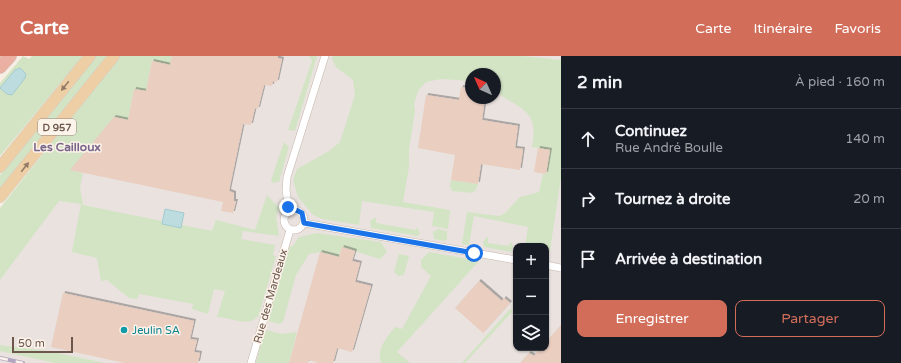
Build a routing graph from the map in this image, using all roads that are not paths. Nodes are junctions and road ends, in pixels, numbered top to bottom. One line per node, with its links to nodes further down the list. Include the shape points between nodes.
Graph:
1 (10, 56): 5 (highway)
2 (90, 56): 6 (main road, D 957, one-way to 6)
3 (114, 56): 7 (main road, D 957, one-way to 3)
4 (325, 56): 8 (street, via 287,177)
5 (0, 67)
6 (0, 167)
7 (0, 197)
8 (289, 210): 9 (street, via 299,211 304,216); 10 (street, via 283,220)
9 (304, 223): 10 (street, via 300,228); 11 (street)
10 (290, 230): 14 (street, Rue des Mardeaux)
11 (513, 259)
12 (549, 266): 13 (street)
13 (561, 268)
14 (251, 363)

